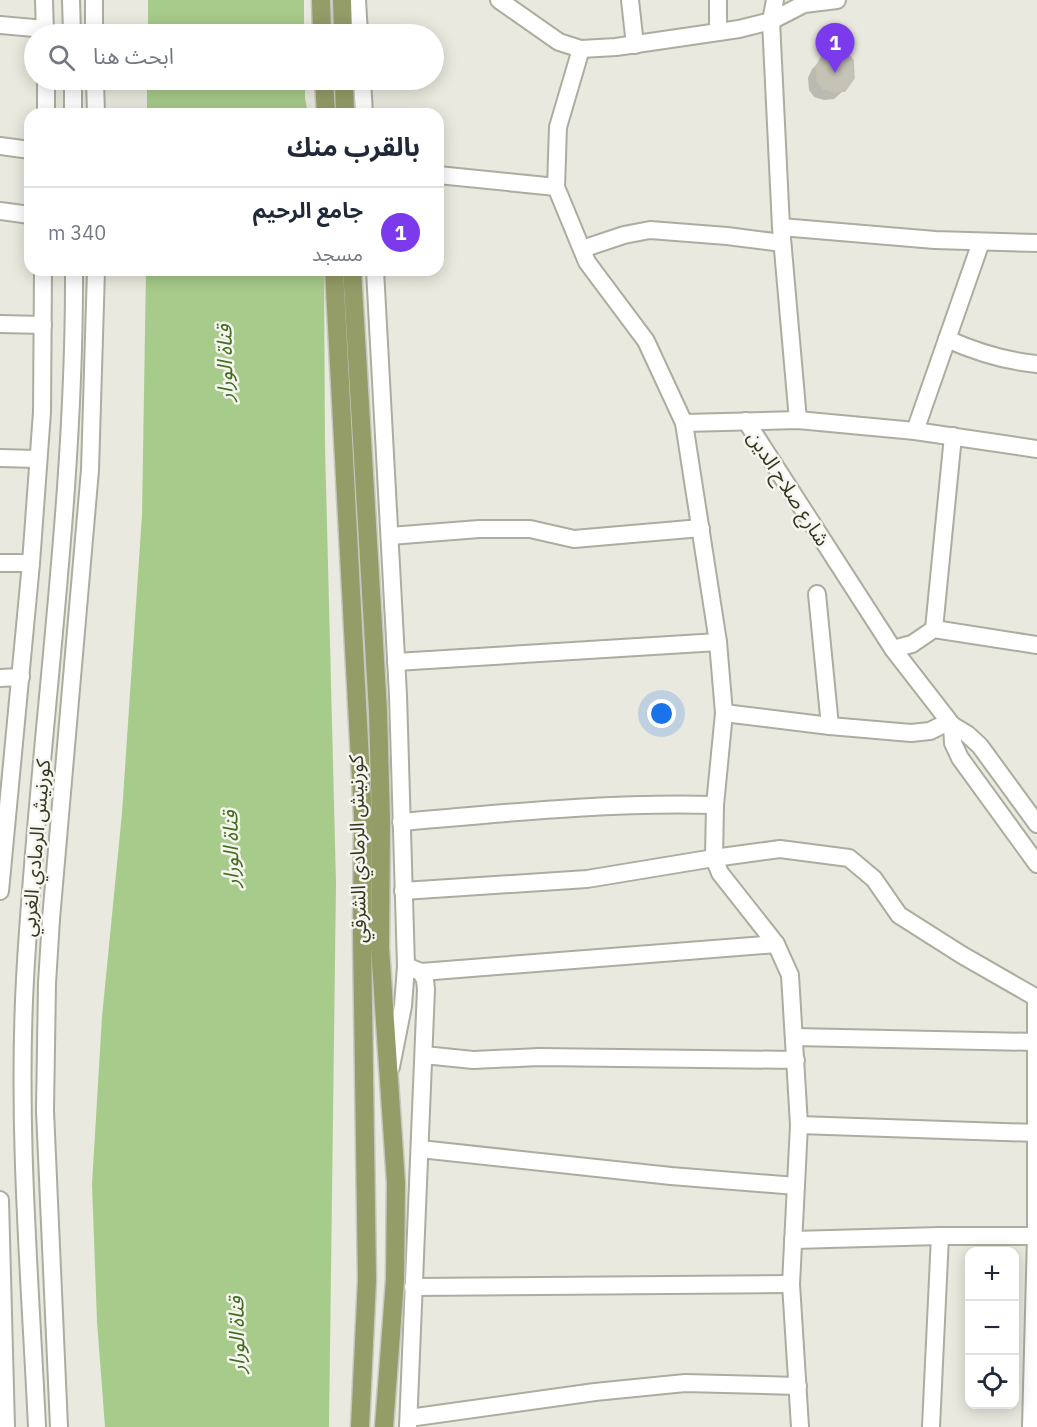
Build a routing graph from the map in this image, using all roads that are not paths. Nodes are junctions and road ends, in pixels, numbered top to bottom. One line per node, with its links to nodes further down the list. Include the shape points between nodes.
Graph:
1 (44, 0): 13 (street)
2 (71, 0): 14 (street)
3 (94, 0): 15 (street)
4 (321, 0): 16 (main road)
5 (342, 0): 17 (main road)
6 (357, 0): 18 (street)
7 (499, 0): 23 (street, via 559,42)
8 (630, 0): 22 (street)
9 (718, 0): 21 (street)
10 (775, 0): 12 (street)
11 (837, 0): 12 (street, via 804,4)
12 (771, 21): 21 (street); 42 (street)
13 (45, 24)
14 (72, 24)
15 (94, 24)
16 (322, 24)
17 (343, 24)
18 (358, 24)
19 (0, 25): 20 (street)
20 (24, 29)
21 (718, 32): 22 (street)
22 (635, 45): 23 (street)
23 (581, 49): 39 (street, via 558,127)
24 (46, 90): 30 (street)
25 (73, 90): 31 (street)
26 (95, 90): 32 (street)
27 (325, 90): 33 (main road)
28 (344, 90): 34 (main road)
29 (363, 90): 35 (street)
30 (46, 108)
31 (73, 108)
32 (96, 108)
33 (326, 108)
34 (345, 108)
35 (364, 108)
36 (0, 146): 37 (street)
37 (24, 149)
38 (444, 176): 39 (street)
39 (556, 187): 45 (street)
40 (0, 211): 41 (street)
41 (24, 214)
42 (781, 235): 43 (street); 45 (street, via 727,236 650,230); 56 (street)
43 (981, 242): 44 (street); 54 (street)
44 (1037, 243)
45 (582, 249): 58 (street, via 587,262 646,341)
46 (43, 276): 53 (street)
47 (74, 276): 81 (street, كورنيش الرمادي الغربي, via 68,473)
48 (96, 276): 82 (street, كورنيش الرمادي الغربي, via 90,470)
49 (334, 276): 107 (main road, كورنيش الرمادي الشرقي, via 363,817)
50 (352, 276): 97 (main road, كورنيش الرمادي الشرقي, via 378,711 380,948)
51 (375, 276): 65 (street)
52 (0, 324): 53 (street)
53 (43, 325): 63 (street)
54 (947, 339): 55 (street, via 969,349); 59 (street)
55 (1037, 364)
56 (798, 420): 57 (street); 59 (street)
57 (746, 421): 58 (street, شارع صلاح الدين); 72 (street, شارع صلاح الدين)
58 (684, 423): 64 (street)
59 (915, 431): 60 (street)
60 (953, 436): 61 (street); 69 (street)
61 (1037, 449)
62 (0, 458): 63 (street)
63 (37, 459): 67 (street)
64 (701, 528): 65 (street, via 574,538 530,529); 70 (street)
65 (390, 536): 73 (street)
66 (0, 563): 67 (street)
67 (32, 563): 74 (street)
68 (817, 594): 78 (street)
69 (934, 629): 71 (street); 72 (street, via 912,644)
70 (718, 642): 73 (street); 76 (street)
71 (1037, 645)
72 (892, 649): 77 (street, شارع صلاح الدين)
73 (396, 662): 83 (street)
74 (21, 677): 75 (street); 79 (street)
75 (0, 678)
76 (723, 713): 78 (street); 80 (street)
77 (950, 724): 78 (street, via 921,733); 84 (street, شارع صلاح الدين, via 980,746); 86 (street, شارع صلاح الدين, via 960,758)
78 (830, 726)
79 (6, 779): 87 (street)
80 (715, 805): 83 (street, via 598,806); 85 (street)
81 (38, 810): 82 (street); 116 (street, كورنيش الرمادي الغربي, via 28,918 23,1060)
82 (60, 812): 117 (street, كورنيش الرمادي الغربي, via 47,983 45,1079)
83 (401, 822): 89 (street)
84 (1037, 824)
85 (714, 858): 89 (street, via 587,879); 90 (street, via 720,873); 92 (street, via 780,849 849,858 874,879 899,915)
86 (1037, 864)
87 (1, 873): 88 (street)
88 (0, 891)
89 (403, 891): 91 (street)
90 (776, 944): 91 (street); 93 (street, via 790,975)
91 (414, 969): 95 (street, via 425,980); 97 (street)
92 (1036, 998): 94 (street)
93 (794, 1037): 94 (street); 96 (street)
94 (1036, 1042): 99 (street)
95 (424, 1055): 96 (street, via 473,1060); 100 (street)
96 (796, 1059): 98 (street)
97 (389, 1074): 108 (main road, كورنيش الرمادي الشرقي, via 396,1183)
98 (799, 1125): 99 (street); 101 (street)
99 (1036, 1133): 104 (street)
100 (420, 1149): 101 (street); 110 (street)
101 (796, 1186): 105 (street)
102 (0, 1200): 106 (street)
103 (940, 1236): 104 (street); 105 (street); 121 (street)
104 (1036, 1236): 113 (street)
105 (794, 1240): 109 (street)
106 (1, 1248): 111 (street)
107 (367, 1280): 108 (main road); 118 (main road, كورنيش الرمادي الشرقي)
108 (395, 1280): 119 (main road, كورنيش الرمادي الشرقي)
109 (791, 1284): 110 (street); 112 (street)
110 (413, 1287): 114 (street)
111 (2, 1309): 115 (street)
112 (798, 1386): 114 (street, via 685,1383 595,1392); 120 (street)
113 (1033, 1417)
114 (409, 1422)
115 (6, 1427)
116 (37, 1427)
117 (59, 1427)
118 (360, 1427)
119 (384, 1427)
120 (800, 1427)
121 (931, 1427)

